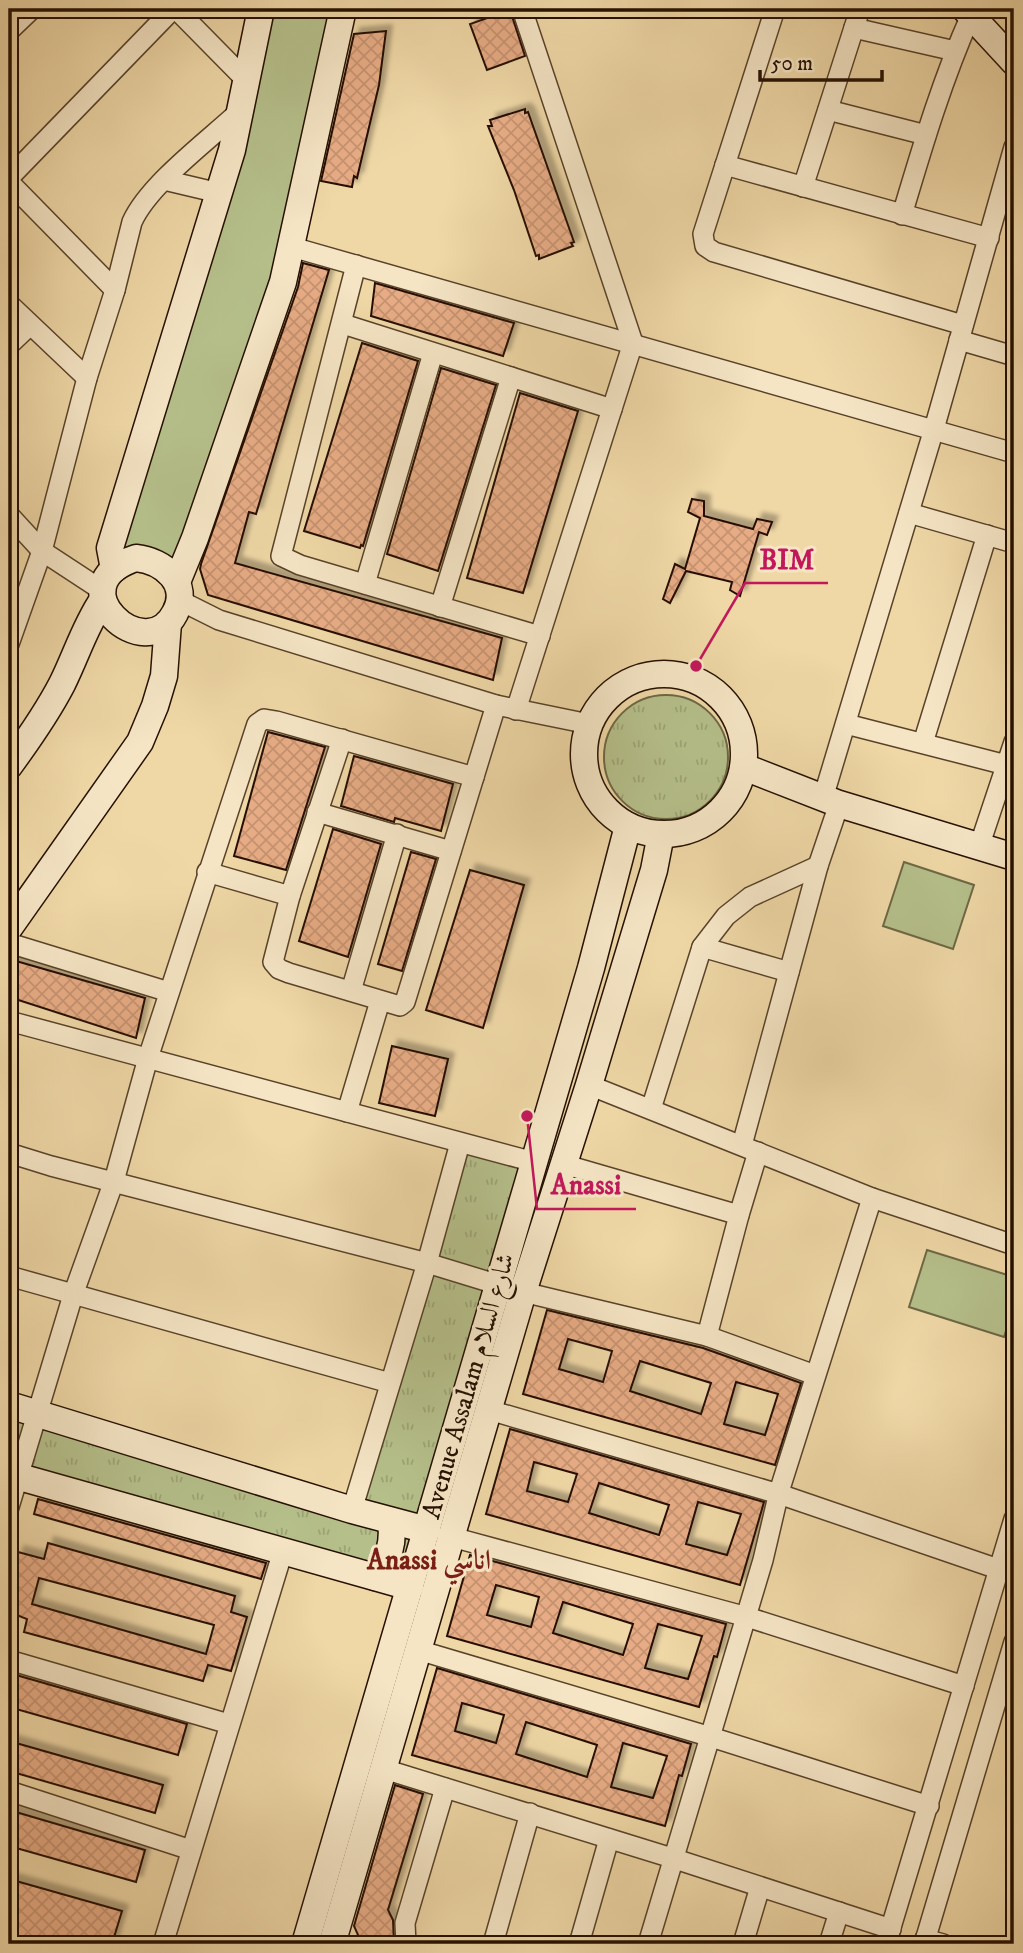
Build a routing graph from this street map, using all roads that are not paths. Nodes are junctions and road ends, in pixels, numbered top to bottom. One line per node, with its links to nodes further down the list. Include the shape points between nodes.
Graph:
1 (32, 9): 9 (street)
2 (174, 9): 12 (street); 18 (street)
3 (261, 9): 12 (street)
4 (343, 9): 24 (street)
5 (522, 9): 31 (street)
6 (775, 9): 17 (street)
7 (968, 12): 10 (street); 11 (street)
8 (857, 18): 10 (street); 14 (street)
9 (9, 31)
10 (955, 51): 15 (street)
11 (1014, 62)
12 (247, 81): 13 (street)
13 (241, 110): 19 (street); 21 (street)
14 (828, 110): 15 (street); 20 (street)
15 (926, 135): 22 (street)
16 (1014, 147): 23 (street)
17 (725, 165): 20 (street); 30 (street, via 703,234 708,250)
18 (9, 180): 26 (street)
19 (164, 180): 21 (street); 26 (street, via 132,222)
20 (803, 187): 22 (street)
21 (219, 193): 45 (street, via 110,548)
22 (902, 215): 23 (street)
23 (989, 238): 30 (street)
24 (292, 247): 25 (street); 47 (street)
25 (356, 265): 28 (street); 31 (street)
26 (115, 290): 36 (street)
27 (9, 304): 29 (street)
28 (343, 324): 33 (street); 46 (street, via 281,556)
29 (30, 325): 32 (street); 36 (street)
30 (961, 332): 34 (street); 38 (street)
31 (633, 343): 37 (street); 38 (street)
32 (9, 345)
33 (433, 353): 35 (street); 46 (street)
34 (1014, 356)
35 (511, 377): 37 (street); 48 (street)
36 (87, 378): 44 (street)
37 (612, 408): 49 (street)
38 (934, 429): 39 (street); 40 (street)
39 (1014, 453)
40 (909, 513): 42 (street); 54 (street)
41 (9, 515): 44 (street)
42 (987, 535): 43 (street); 56 (street)
43 (1014, 542)
44 (42, 551): 45 (street, via 79,575); 50 (street)
45 (107, 584): 47 (street, via 123,562 149,560 170,572); 47 (street, via 116,621 134,631 156,630); 58 (street, via 62,684)
46 (365, 584): 48 (street)
47 (174, 605): 51 (street); 73 (street, via 164,676 140,742)
48 (440, 607): 49 (street)
49 (540, 636): 52 (street)
50 (9, 641)
51 (496, 705): 52 (street); 61 (street)
52 (516, 710): 53 (street)
53 (589, 724): 60 (street, via 621,686 650,674 681,674 709,686 731,708 744,736); 64 (street, via 585,770 608,812)
54 (846, 724): 56 (street); 62 (street)
55 (342, 739): 61 (street); 63 (street); 71 (street, via 264,719 257,724)
56 (923, 743): 59 (street)
57 (1014, 743): 59 (street)
58 (9, 766)
59 (1010, 766): 67 (street)
60 (744, 767): 62 (street); 66 (street, via 734,794 715,817 690,830)
61 (474, 778): 68 (street)
62 (831, 801): 67 (street); 70 (street)
63 (317, 812): 65 (street); 72 (street)
64 (628, 826): 66 (street); 88 (street, Avenue Assalam شارع السلام)
65 (397, 834): 68 (street); 77 (street)
66 (661, 834): 82 (street, Avenue Assalam شارع السلام)
67 (979, 847): 69 (street)
68 (451, 851): 79 (street, via 405,1002 400,1006)
69 (1014, 857)
70 (818, 866): 75 (street, via 750,897 726,916); 76 (street)
71 (207, 872): 72 (street); 78 (street)
72 (290, 896): 77 (street, via 273,962 289,973)
73 (9, 928)
74 (9, 943): 78 (street)
75 (702, 947): 76 (street); 83 (street)
76 (789, 972): 86 (street)
77 (351, 991): 79 (street)
78 (169, 992): 81 (street)
79 (380, 1001): 84 (street)
80 (9, 1021): 81 (street)
81 (148, 1058): 84 (street); 90 (street)
82 (589, 1085): 83 (street); 89 (street, Avenue Assalam شارع السلام)
83 (651, 1109): 86 (street)
84 (347, 1112): 85 (street)
85 (460, 1143): 88 (street); 94 (street)
86 (750, 1149): 91 (street); 92 (street)
87 (9, 1153): 90 (street)
88 (534, 1162): 96 (street, Avenue Assalam شارع السلام)
89 (563, 1164): 92 (street); 96 (street, Avenue Assalam شارع السلام)
90 (114, 1181): 94 (street); 97 (street)
91 (872, 1198): 93 (street); 99 (street)
92 (739, 1215): 98 (street)
93 (1014, 1245)
94 (427, 1263): 96 (street); 100 (street)
95 (9, 1276): 97 (street)
96 (511, 1288): 98 (street); 102 (street, Avenue Assalam شارع السلام); 110 (street, Avenue Assalam شارع السلام)
97 (73, 1295): 100 (street); 103 (street)
98 (707, 1336): 99 (street)
99 (815, 1375): 105 (street)
100 (390, 1383): 107 (street)
101 (9, 1405): 103 (street)
102 (489, 1410): 105 (street); 110 (street, Avenue Assalam شارع السلام)
103 (37, 1412): 104 (street); 107 (street)
104 (13, 1476): 106 (street); 111 (street)
105 (779, 1494): 112 (street); 115 (street)
106 (9, 1507)
107 (352, 1510): 109 (street)
108 (1014, 1519): 112 (street)
109 (391, 1521): 110 (street); 113 (street, via 390,1550)
110 (439, 1534): 114 (street, Avenue Assalam شارع السلام); 115 (street); 117 (street, Avenue Assalam شارع السلام)
111 (283, 1551): 113 (street); 121 (street)
112 (998, 1569): 119 (street)
113 (375, 1577): 114 (street)
114 (410, 1587): 136 (street, Avenue Assalam شارع السلام)
115 (747, 1617): 119 (street); 122 (street)
116 (1014, 1642): 120 (street)
117 (418, 1650): 122 (street); 123 (street, Avenue Assalam شارع السلام)
118 (9, 1660): 121 (street)
119 (964, 1686): 126 (street)
120 (1007, 1693): 134 (street)
121 (229, 1724): 129 (street)
122 (711, 1737): 126 (street); 130 (street)
123 (384, 1769): 124 (street); 137 (street, Avenue Assalam شارع السلام)
124 (445, 1788): 127 (street); 138 (street, via 405,1923)
125 (9, 1791): 129 (street)
126 (929, 1806): 133 (street)
127 (530, 1813): 128 (street); 139 (street)
128 (609, 1839): 130 (street); 140 (street)
129 (191, 1850): 135 (street)
130 (672, 1858): 131 (street); 141 (street)
131 (760, 1887): 132 (street); 142 (street)
132 (839, 1912): 133 (street); 143 (street)
133 (889, 1936)
134 (931, 1942)
135 (163, 1944)
136 (305, 1944)
137 (332, 1944)
138 (406, 1944)
139 (493, 1944)
140 (579, 1944)
141 (648, 1944)
142 (743, 1944)
143 (829, 1944)

